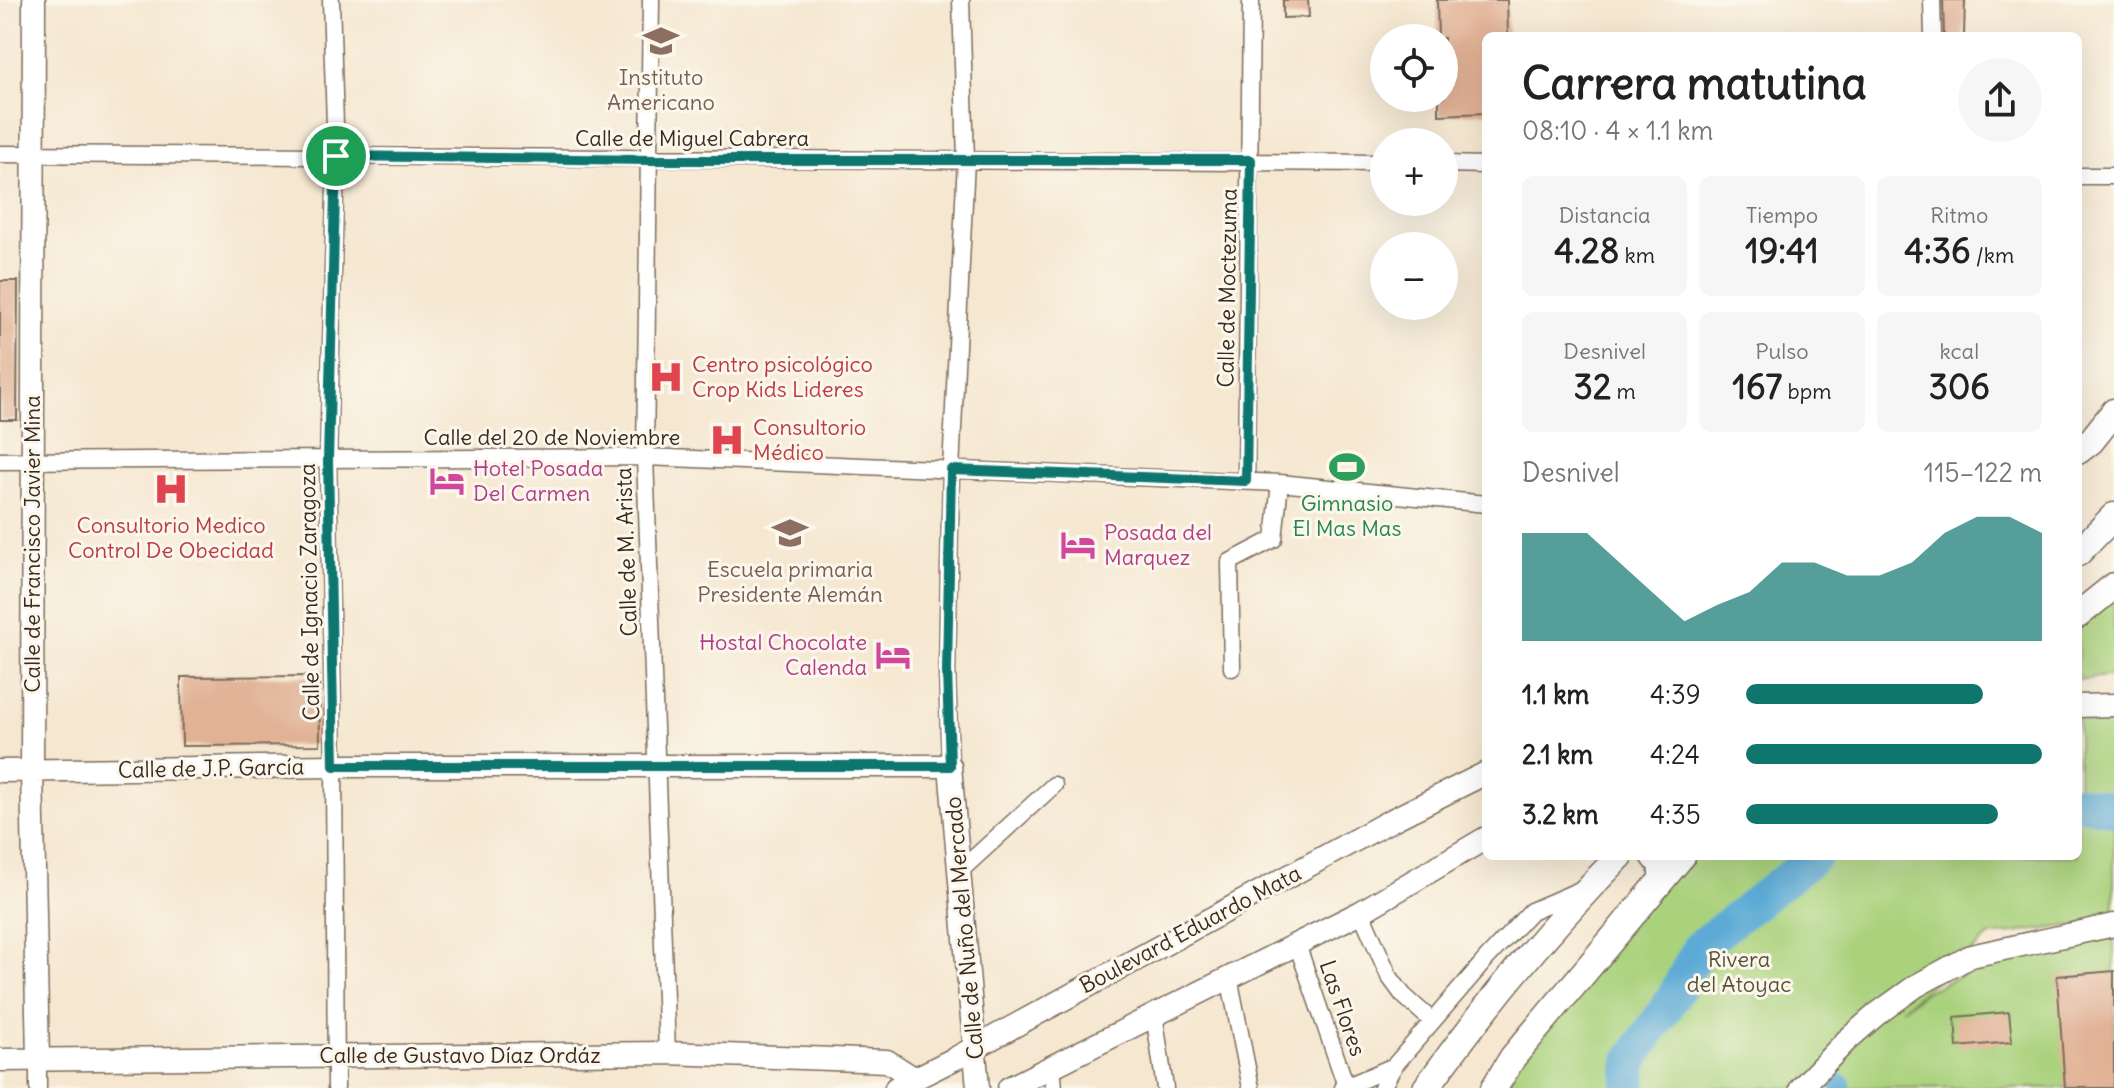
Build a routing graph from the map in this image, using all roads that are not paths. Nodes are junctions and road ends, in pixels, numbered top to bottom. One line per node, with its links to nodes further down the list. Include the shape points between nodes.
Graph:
1 (34, 0): 9 (street, Calle de Francisco Javier Mina)
2 (331, 0): 10 (street, Calle de Ignacio Zaragoza)
3 (651, 0): 11 (street, Calle de M. Arista)
4 (961, 0): 12 (street, Calle de Nuño del Mercado)
5 (1251, 0): 13 (street, Calle de Moctezuma)
6 (1932, 0): 7 (street)
7 (1933, 32)
8 (0, 154): 9 (street, Calle de Miguel Cabrera)
9 (35, 154): 10 (street, Calle de Miguel Cabrera); 24 (street, Calle de Francisco Javier Mina)
10 (336, 156): 11 (street, Calle de Miguel Cabrera); 22 (street, Calle de Ignacio Zaragoza)
11 (651, 160): 12 (street, Calle de Miguel Cabrera); 21 (street, Calle de M. Arista)
12 (966, 160): 13 (street, Calle de Miguel Cabrera); 25 (street, Calle de Nuño del Mercado)
13 (1251, 160): 14 (street, Calle de Miguel Cabrera); 26 (street, Calle de Moctezuma)
14 (1370, 163)
15 (1458, 164): 16 (street)
16 (1482, 165)
17 (2082, 176): 18 (street)
18 (2114, 176)
19 (2114, 412): 20 (main road)
20 (2082, 448)
21 (645, 457): 22 (street, Calle del 20 de Noviembre); 25 (street, Calle del 20 de Noviembre); 37 (street, Calle de M. Arista)
22 (328, 460): 24 (street, Calle del 20 de Noviembre); 36 (street, Calle de Ignacio Zaragoza)
23 (0, 461): 24 (street, Calle del 20 de Noviembre)
24 (31, 461): 40 (street, Calle de Francisco Javier Mina)
25 (951, 470): 26 (street, Calle del 20 de Noviembre); 38 (street, Calle de Nuño del Mercado)
26 (1246, 481): 27 (street, Calle del 20 de Noviembre)
27 (1280, 483): 28 (street, Calle del 20 de Noviembre); 33 (street, via 1274,539 1230,562)
28 (1482, 504)
29 (2114, 516): 30 (main road)
30 (2082, 549)
31 (2114, 586): 32 (main road)
32 (2082, 612)
33 (1232, 668)
34 (2114, 705): 35 (street)
35 (2082, 706)
36 (334, 766): 37 (street, Calle de J.P. García); 40 (street, Calle de J.P. García); 56 (street, Calle de Ignacio Zaragoza)
37 (656, 766): 38 (street, Calle de J.P. García); 55 (street, Calle de M. Arista)
38 (950, 766): 46 (street, Calle de Nuño del Mercado)
39 (0, 771): 40 (street, Calle de J.P. García)
40 (32, 771): 58 (street, Calle de Francisco Javier Mina)
41 (1482, 775): 54 (street, Boulevard Eduardo Mata)
42 (1054, 785): 46 (street)
43 (1482, 840): 48 (street)
44 (1616, 860): 47 (main road)
45 (1657, 868): 72 (main road)
46 (961, 870): 54 (street, Calle de Nuño del Mercado)
47 (1588, 887): 53 (street, via 1531,911); 71 (main road, via 1480,1012)
48 (1361, 912): 50 (street); 53 (street, via 1389,976)
49 (2114, 925): 73 (street, via 1971,956 1877,1014)
50 (1297, 944): 51 (street); 62 (street, Las Flores)
51 (1229, 977): 52 (street); 69 (street)
52 (1154, 1014): 59 (street); 68 (street)
53 (1432, 1021): 60 (street)
54 (974, 1046): 61 (street, Boulevard Eduardo Mata); 65 (street, Calle de Nuño del Mercado)
55 (667, 1053): 56 (street, Calle de Gustavo Díaz Ordáz); 61 (street, Calle de Gustavo Díaz Ordáz, via 887,1061)
56 (335, 1056): 58 (street, Calle de Gustavo Díaz Ordáz); 64 (street, Calle de Ignacio Zaragoza)
57 (0, 1060): 58 (street, Calle de Gustavo Díaz Ordáz)
58 (38, 1060): 63 (street, Calle de Francisco Javier Mina)
59 (1052, 1065): 66 (street); 67 (street)
60 (1394, 1066): 62 (street); 70 (street)
61 (906, 1084)
62 (1345, 1087)
63 (38, 1088)
64 (336, 1088)
65 (978, 1088)
66 (1009, 1088)
67 (1054, 1088)
68 (1165, 1088)
69 (1251, 1088)
70 (1382, 1088)
71 (1426, 1088)
72 (1494, 1088)
73 (1801, 1088)

